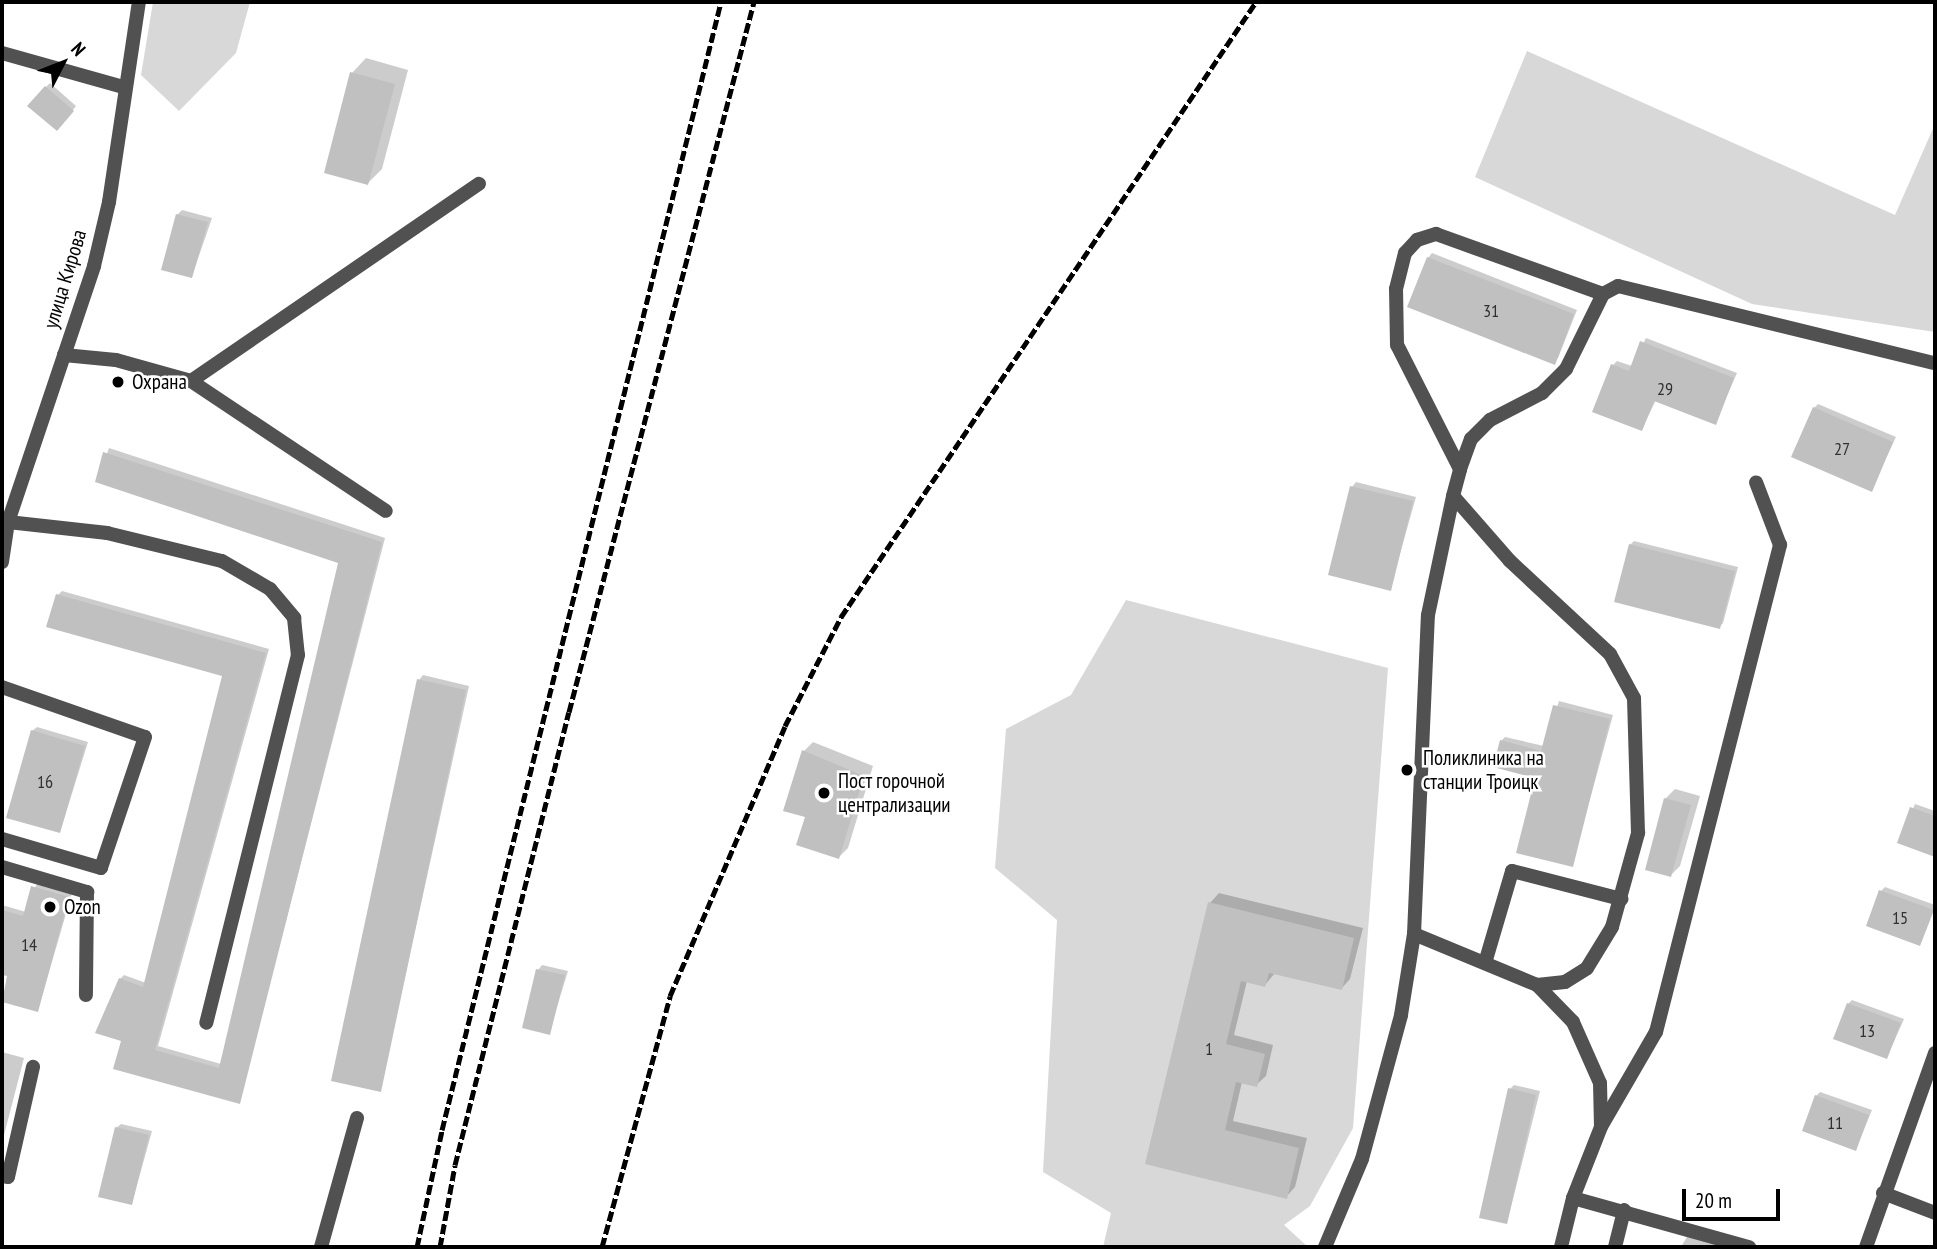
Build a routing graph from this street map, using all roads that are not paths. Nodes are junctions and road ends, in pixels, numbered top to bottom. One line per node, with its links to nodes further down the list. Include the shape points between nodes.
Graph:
1 (139, 2): 3 (street, улица Кирова)
2 (2, 53): 3 (street)
3 (123, 87): 6 (street, улица Кирова, via 109,202 94,266)
4 (479, 184): 8 (street)
5 (1603, 294): 7 (street, via 1618,286); 9 (street, via 1566,369 1542,393 1490,420 1471,439); 9 (street, via 1436,234 1417,240 1405,253 1396,289 1397,345)
6 (64, 355): 8 (street, via 116,359); 13 (street, улица Кирова)
7 (1935, 363)
8 (191, 381): 12 (street)
9 (1460, 469): 11 (street)
10 (1756, 482): 27 (street, via 1780,545 1656,1032)
11 (1453, 496): 18 (street, via 1510,561 1610,654 1634,698 1639,833); 19 (street, via 1428,615)
12 (386, 512)
13 (5, 521): 14 (street, улица Кирова); 23 (street, via 107,533 222,561 270,589 294,618 298,655)
14 (2, 562)
15 (2, 687): 16 (street, via 145,737 101,868)
16 (2, 839)
17 (2, 867): 22 (street, via 87,892)
18 (1620, 899): 20 (street, via 1512,871); 21 (street, via 1612,927 1587,968 1565,982)
19 (1414, 934): 20 (street); 34 (street, via 1401,1016 1366,1146)
20 (1485, 963): 21 (street)
21 (1537, 985): 27 (street, via 1573,1022 1600,1083)
22 (86, 995)
23 (206, 1023)
24 (1935, 1053): 29 (street)
25 (33, 1067): 28 (street, via 8,1177)
26 (357, 1118): 33 (street)
27 (1601, 1127): 30 (street)
28 (2, 1176)
29 (1883, 1193): 32 (street); 38 (street)
30 (1573, 1198): 31 (street); 35 (street)
31 (1624, 1210): 36 (street); 37 (street)
32 (1935, 1213)
33 (321, 1247)
34 (1325, 1247)
35 (1561, 1247)
36 (1615, 1247)
37 (1749, 1247)
38 (1866, 1247)

